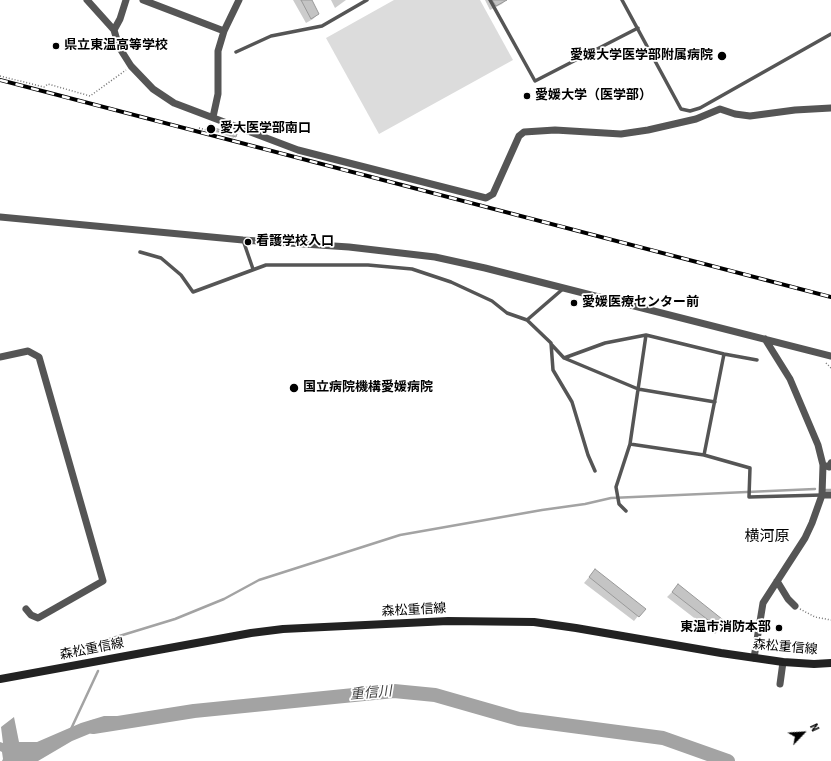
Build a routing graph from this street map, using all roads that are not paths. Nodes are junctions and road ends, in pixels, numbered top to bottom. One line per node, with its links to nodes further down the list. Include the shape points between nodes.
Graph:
1 (86, 0): 9 (street)
2 (126, 0): 9 (street)
3 (143, 0): 10 (street)
4 (239, 0): 10 (street)
5 (367, 0): 12 (lane, via 322,26 272,36)
6 (490, 0): 8 (lane, via 535,81)
7 (622, 0): 8 (lane)
8 (638, 28): 11 (lane, via 681,109 690,111 700,108)
9 (114, 30): 14 (street, via 119,47 131,66 153,89 174,103)
10 (224, 31): 14 (street, via 218,51 218,94)
11 (831, 34)
12 (236, 52)
13 (831, 108): 14 (street, via 750,116 720,109 689,121 620,134 555,130 524,132 519,136 493,194 486,198 298,150)
14 (213, 117)
15 (0, 217): 16 (street)
16 (243, 240): 18 (lane); 19 (street, via 349,247 434,257)
17 (140, 252): 18 (lane, via 161,258 182,276 193,292)
18 (253, 269): 20 (lane, via 266,265 311,264 412,269 451,282 492,301 507,313)
19 (564, 288): 20 (lane); 22 (street)
20 (527, 320): 23 (lane)
21 (646, 335): 24 (lane); 27 (lane, via 605,343); 29 (lane)
22 (764, 339): 25 (street); 34 (street, via 798,396 818,445)
23 (551, 343): 27 (lane); 35 (lane, via 553,370 572,402)
24 (724, 354): 28 (lane); 30 (lane)
25 (831, 356)
26 (0, 357): 41 (street, via 28,350 39,357 103,581 38,618)
27 (564, 358): 29 (lane)
28 (757, 360)
29 (638, 389): 30 (lane); 31 (lane)
30 (714, 402): 32 (lane)
31 (630, 444): 32 (lane); 38 (lane, via 616,487 619,504)
32 (704, 455): 36 (lane, via 750,468 749,497)
33 (831, 463): 34 (street, via 829,467)
34 (823, 465): 36 (street)
35 (595, 471)
36 (822, 495): 37 (street); 39 (street, via 812,523)
37 (831, 495)
38 (626, 511)
39 (777, 581): 40 (street); 42 (street, via 761,609)
40 (795, 606)
41 (26, 609)
42 (754, 658): 43 (main road, 森松重信線); 45 (main road, 森松重信線, via 534,622 448,621 283,629 251,633)
43 (783, 662): 44 (main road, 森松重信線); 46 (street)
44 (831, 663)
45 (0, 680)
46 (780, 684)

